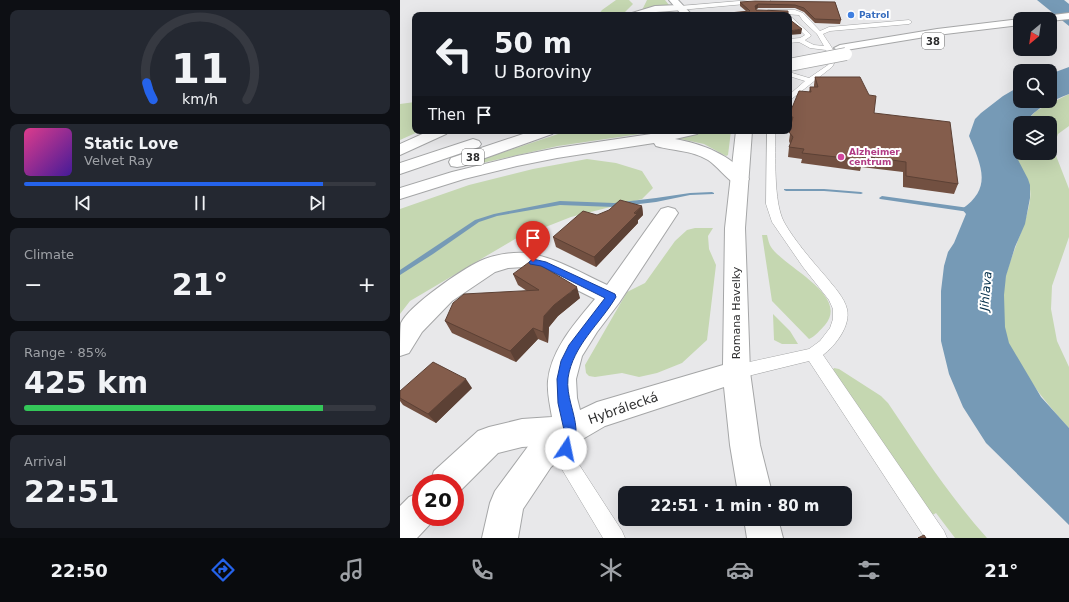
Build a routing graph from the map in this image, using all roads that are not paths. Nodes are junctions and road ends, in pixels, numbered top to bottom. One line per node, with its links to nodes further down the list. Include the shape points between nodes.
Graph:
1 (673, 0): 4 (main road)
2 (768, 0): 4 (lane)
3 (642, 2): 6 (main road)
4 (680, 8): 7 (main road); 8 (main road); 9 (main road)
5 (765, 11): 18 (lane, via 801,14)
6 (633, 12)
7 (645, 12)
8 (661, 12)
9 (683, 12)
10 (1069, 16): 11 (main road)
11 (1057, 18)
12 (792, 19): 19 (lane, via 808,36)
13 (908, 22): 18 (lane, via 829,29)
14 (1013, 23): 22 (main road, 38, via 937,32)
15 (1069, 24): 16 (main road)
16 (1057, 26)
17 (1013, 31): 22 (main road, 38)
18 (819, 33): 21 (lane)
19 (802, 40): 20 (lane); 21 (lane, via 805,45)
20 (792, 41)
21 (826, 48): 26 (lane, via 833,56 833,62)
22 (843, 51): 23 (main road, 38); 24 (main road, 38, bridge)
23 (792, 57)
24 (792, 64)
25 (792, 75): 26 (lane)
26 (810, 80): 27 (lane)
27 (792, 96)
28 (435, 134): 35 (main road)
29 (502, 134): 36 (main road, 38)
30 (539, 134): 38 (main road, 38)
31 (676, 134): 34 (main road)
32 (744, 134): 37 (main road, Romana Havelky)
33 (770, 134): 43 (lane, via 772,204 778,222 835,298 840,309 836,330 825,345)
34 (638, 141): 37 (main road, via 697,149 724,162); 39 (main road, via 492,167)
35 (400, 150)
36 (400, 169)
37 (740, 179): 44 (main road, Romana Havelky, via 735,228)
38 (400, 184)
39 (400, 194)
40 (668, 213): 41 (main road)
41 (611, 297): 42 (main road, via 543,264 524,260 508,261 488,266 444,295 413,325); 45 (main road, via 573,348 567,361 562,379)
42 (400, 346)
43 (813, 354): 44 (lane); 54 (lane)
44 (736, 372): 45 (main road, Hybrálecká, via 596,414); 47 (main road, Romana Havelky)
45 (570, 430): 46 (main road, via 522,433 489,441); 51 (main road, Hybrálecká, via 540,456 507,503); 52 (lane, via 566,449 570,466)
46 (455, 474)
47 (754, 486)
48 (412, 518): 50 (main road)
49 (762, 526): 53 (main road)
50 (400, 531)
51 (500, 538)
52 (615, 538)
53 (765, 538)
54 (937, 538)

